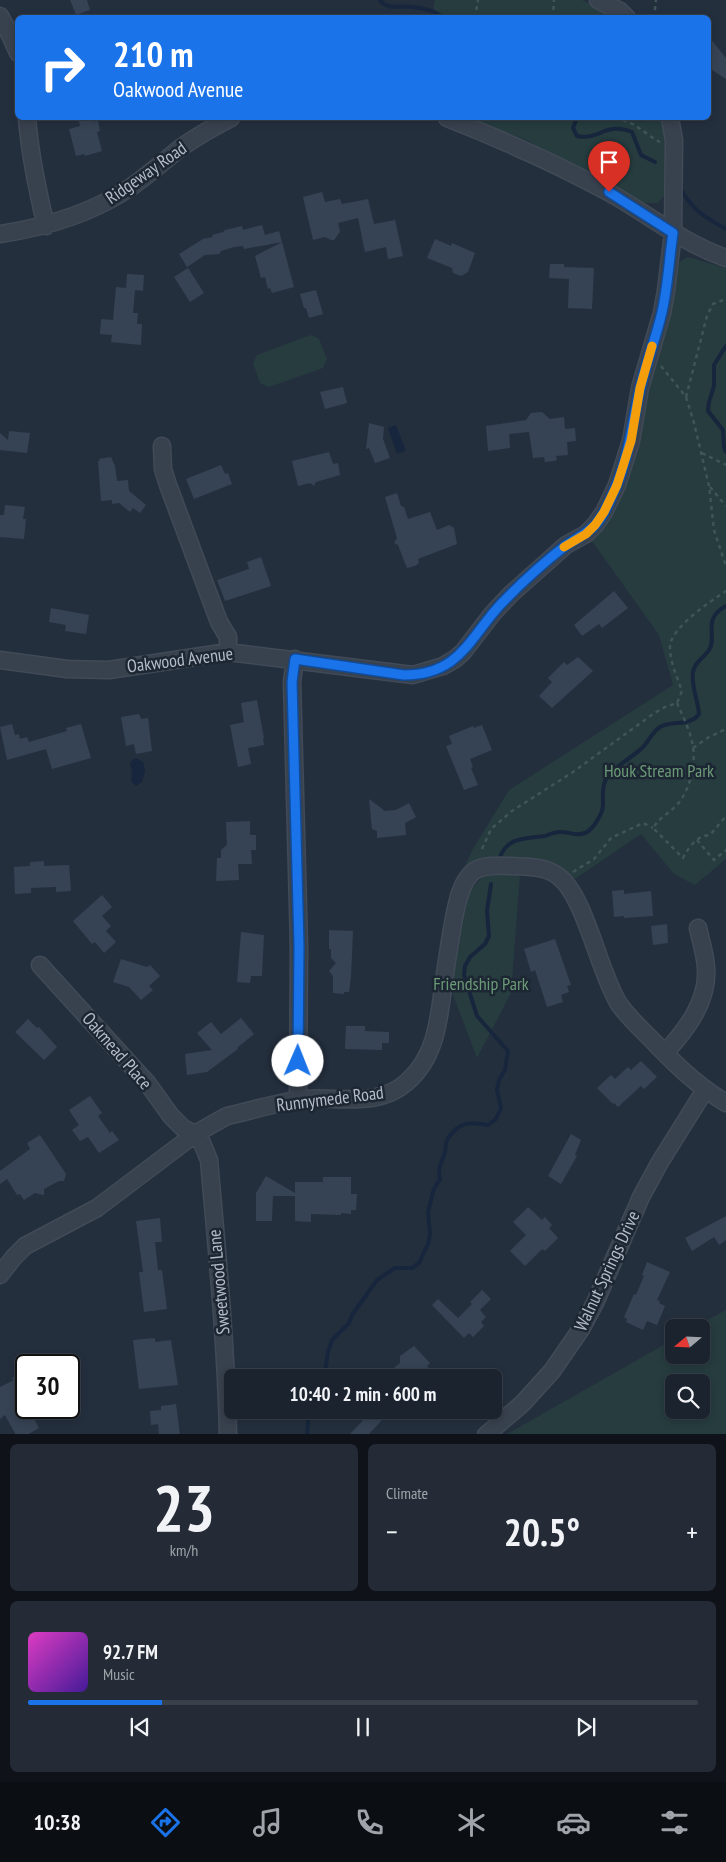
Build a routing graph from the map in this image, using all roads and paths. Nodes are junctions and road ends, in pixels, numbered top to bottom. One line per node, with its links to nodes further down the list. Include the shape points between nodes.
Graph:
1 (478, 0): 5 (path)
2 (554, 0): 6 (path)
3 (598, 0): 7 (street)
4 (656, 0): 8 (path)
5 (476, 15)
6 (553, 15)
7 (624, 15)
8 (654, 15)
9 (0, 16): 10 (street)
10 (15, 46)
11 (27, 120): 17 (street, via 34,180)
12 (227, 120): 17 (street, Ridgeway Road, via 207,130 130,188 101,205)
13 (452, 120): 18 (street, via 550,162 632,206)
14 (628, 120): 16 (path)
15 (670, 120): 16 (street, Oakwood Avenue)
16 (674, 150): 18 (street, Oakwood Avenue)
17 (46, 226): 19 (street, Ridgeway Road)
18 (673, 233): 20 (street); 22 (street, Oakwood Avenue, via 662,313)
19 (0, 234)
20 (726, 258)
21 (726, 299): 23 (path, via 713,304 707,316)
22 (650, 352): 23 (path); 32 (street, Oakwood Avenue, via 624,466 604,512 586,534 566,545 511,594 492,613 463,652 443,666 413,675)
23 (686, 397): 25 (path)
24 (162, 446): 31 (street, via 168,485 219,622 228,637)
25 (702, 454): 26 (path); 27 (path)
26 (726, 465)
27 (709, 486): 28 (path); 29 (path, via 714,530)
28 (726, 506)
29 (726, 566)
30 (726, 591): 34 (path, via 672,636 670,646 674,669 682,691)
31 (228, 652): 32 (street, Oakwood Avenue); 33 (street, Oakwood Avenue, via 109,670 67,669)
32 (295, 659): 47 (street, via 292,682 299,946)
33 (0, 660)
34 (677, 703): 36 (path); 40 (path, via 653,714 512,811 491,829)
35 (726, 729): 36 (path)
36 (693, 748): 38 (path, via 688,788 676,806 659,818)
37 (726, 816): 39 (path, via 710,835)
38 (653, 828): 39 (path, via 683,858); 42 (path, via 643,823 611,838 594,860 578,868)
39 (697, 840): 41 (path, via 714,860)
40 (482, 849)
41 (726, 850)
42 (564, 881): 45 (street, Runnymede Road, via 576,898 619,1004); 47 (street, Runnymede Road, via 550,871 537,868 496,866 476,870 469,875 457,905 438,1026 428,1055 419,1069 394,1091 378,1096 356,1100)
43 (698, 928): 45 (street, via 706,967 704,991 692,1020)
44 (40, 966): 49 (street, Oakmead Place, via 142,1077 171,1116)
45 (665, 1053): 46 (street, Runnymede Road)
46 (705, 1090): 48 (street, Runnymede Road); 52 (street, Walnut Springs Drive, via 641,1197 582,1329 552,1371)
47 (298, 1100): 49 (street, Runnymede Road, via 226,1116)
48 (726, 1103)
49 (195, 1134): 50 (street, Runnymede Road, via 98,1208 25,1246); 51 (street, Sweetwood Lane, via 209,1160)
50 (0, 1275)
51 (228, 1434)
52 (486, 1434)

